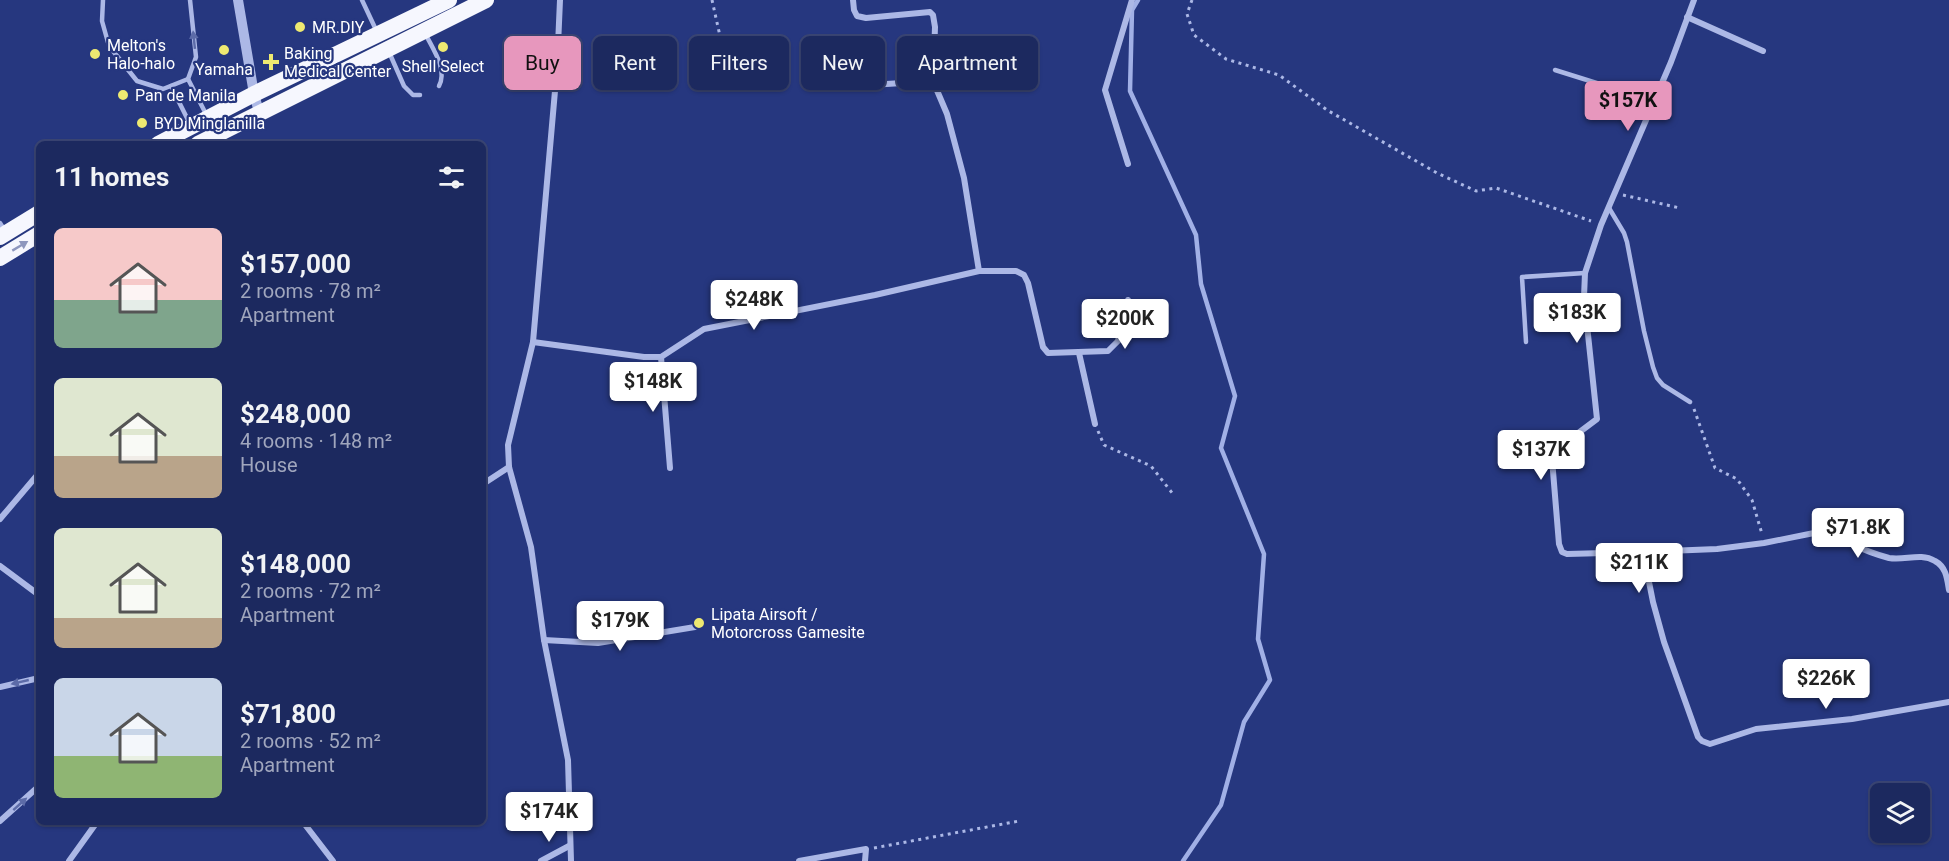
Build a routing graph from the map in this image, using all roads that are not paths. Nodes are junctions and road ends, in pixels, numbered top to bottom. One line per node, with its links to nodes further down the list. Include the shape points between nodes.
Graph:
1 (103, 0): 19 (lane, via 102,21 109,46 137,81 163,88)
2 (190, 0): 18 (lane, one-way to 2, via 196,57)
3 (238, 0): 22 (street)
4 (362, 0): 13 (lane)
5 (449, 0): 13 (highway)
6 (486, 0): 12 (highway)
7 (560, 0): 39 (street)
8 (853, 0): 14 (street, via 857,16 866,18 932,13)
9 (1132, 0): 30 (street, via 1105,90)
10 (1694, 0): 11 (street)
11 (1688, 17): 16 (street); 24 (street)
12 (424, 31): 15 (highway); 20 (lane, via 439,60)
13 (378, 35): 22 (highway)
14 (935, 36)
15 (388, 50): 23 (lane, via 405,86 413,95); 25 (highway)
16 (1763, 51)
17 (1555, 70): 24 (lane)
18 (188, 79): 19 (lane); 26 (lane)
19 (171, 86): 27 (lane)
20 (439, 86)
21 (937, 90): 36 (street, via 964,178)
22 (254, 94): 25 (street); 26 (highway)
23 (420, 95)
24 (1654, 101): 31 (street)
25 (259, 112): 29 (highway)
26 (207, 118): 27 (highway)
27 (192, 127): 28 (highway)
28 (164, 141)
29 (204, 141)
30 (1128, 164)
31 (1609, 208): 37 (street); 43 (lane, via 1627,242 1644,331 1658,378)
32 (36, 214): 33 (highway)
33 (2, 231)
34 (36, 236): 35 (highway, one-way to 34)
35 (0, 258)
36 (979, 271): 41 (street, via 1016,271 1024,275 1045,351); 42 (street, via 704,329)
37 (1585, 273): 40 (lane, via 1522,277); 50 (street, via 1584,297 1597,416 1595,422 1557,449 1552,459 1559,544 1567,554)
38 (1128, 300): 41 (street, via 1118,341 1108,351)
39 (532, 342): 42 (street); 45 (street, via 508,445)
40 (1526, 342)
41 (1079, 353): 44 (street)
42 (661, 357): 46 (street)
43 (1690, 402)
44 (1095, 424)
45 (509, 467): 48 (street); 57 (street, via 531,547)
46 (670, 468)
47 (36, 477): 49 (street)
48 (486, 482)
49 (0, 519)
50 (1643, 552): 53 (street, via 1717,549 1828,532 1887,557 1929,558); 60 (street, via 1664,642 1698,737 1706,743 1756,729 1852,719)
51 (1949, 563): 53 (street)
52 (0, 566): 55 (street)
53 (1945, 570): 54 (street)
54 (1949, 590)
55 (36, 593)
56 (695, 627): 57 (street, via 598,643)
57 (544, 640): 65 (street, via 568,760)
58 (36, 679): 59 (street, one-way to 59)
59 (0, 687)
60 (1949, 702)
61 (36, 789): 62 (street, one-way to 61)
62 (0, 821)
63 (95, 825): 67 (street)
64 (305, 825): 68 (street)
65 (569, 846): 69 (street); 70 (street)
66 (828, 858): 71 (street); 72 (street, via 866,849)
67 (69, 861)
68 (333, 861)
69 (541, 861)
70 (571, 861)
71 (799, 861)
72 (865, 861)

